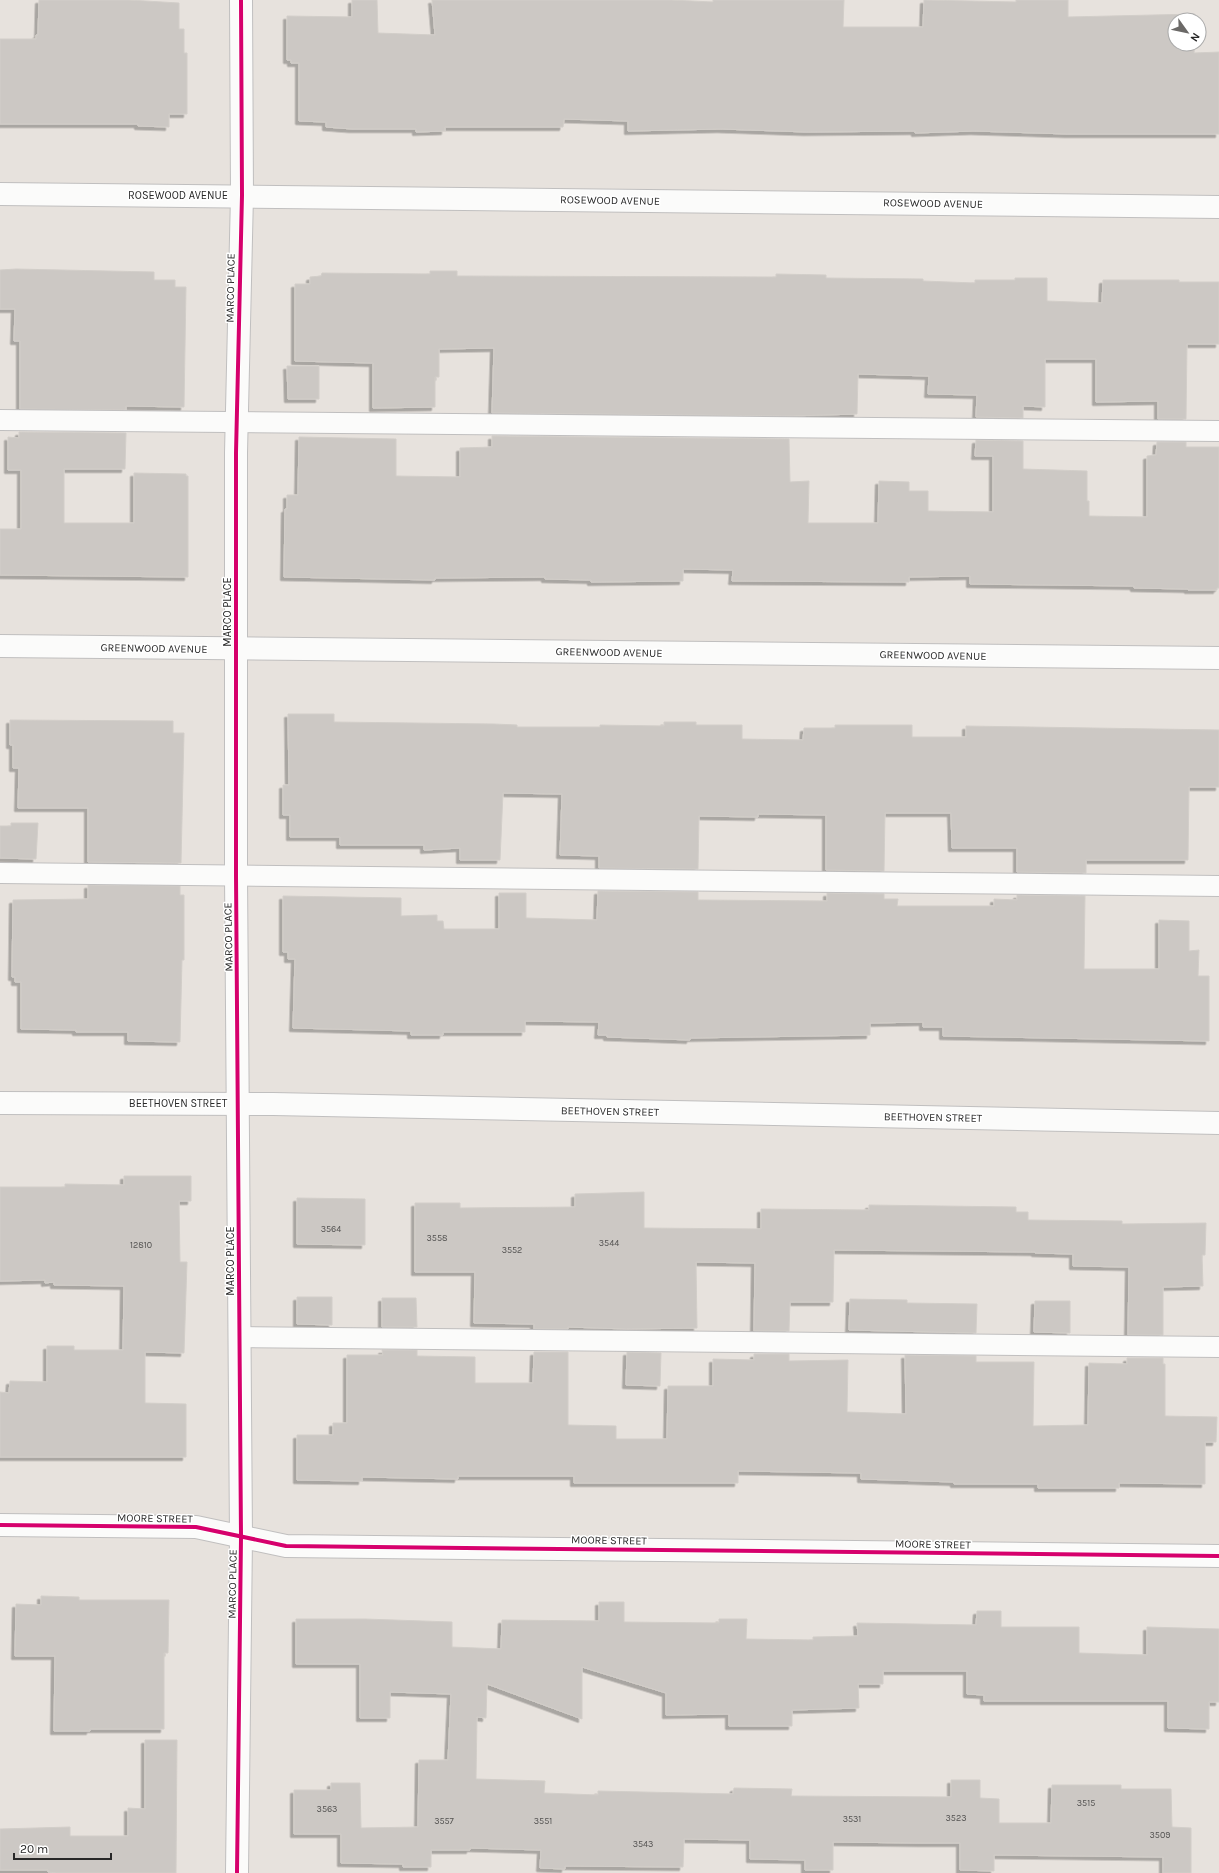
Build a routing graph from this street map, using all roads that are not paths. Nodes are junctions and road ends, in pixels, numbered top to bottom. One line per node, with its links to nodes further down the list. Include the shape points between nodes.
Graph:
1 (241, 0): 3 (street, MARCO PLACE)
2 (0, 194): 3 (street, ROSEWOOD AVENUE)
3 (242, 195): 4 (street, ROSEWOOD AVENUE); 6 (street, MARCO PLACE)
4 (1219, 207)
5 (0, 420): 6 (lane)
6 (236, 422): 7 (lane); 9 (street, MARCO PLACE)
7 (1219, 431)
8 (0, 646): 9 (street, GREENWOOD AVENUE)
9 (236, 649): 10 (street, GREENWOOD AVENUE); 12 (street, MARCO PLACE)
10 (1219, 658)
11 (0, 873): 12 (lane)
12 (236, 875): 13 (lane); 15 (street, MARCO PLACE)
13 (1219, 886)
14 (0, 1103): 15 (street, BEETHOVEN STREET)
15 (238, 1103): 16 (street, BEETHOVEN STREET); 17 (street, MARCO PLACE)
16 (1219, 1123)
17 (239, 1337): 18 (lane); 20 (street, MARCO PLACE)
18 (1219, 1348)
19 (0, 1525): 20 (street, MOORE STREET, via 196,1527)
20 (241, 1537): 21 (street, MOORE STREET, via 286,1546); 22 (street, MARCO PLACE)
21 (1219, 1556)
22 (238, 1873)

